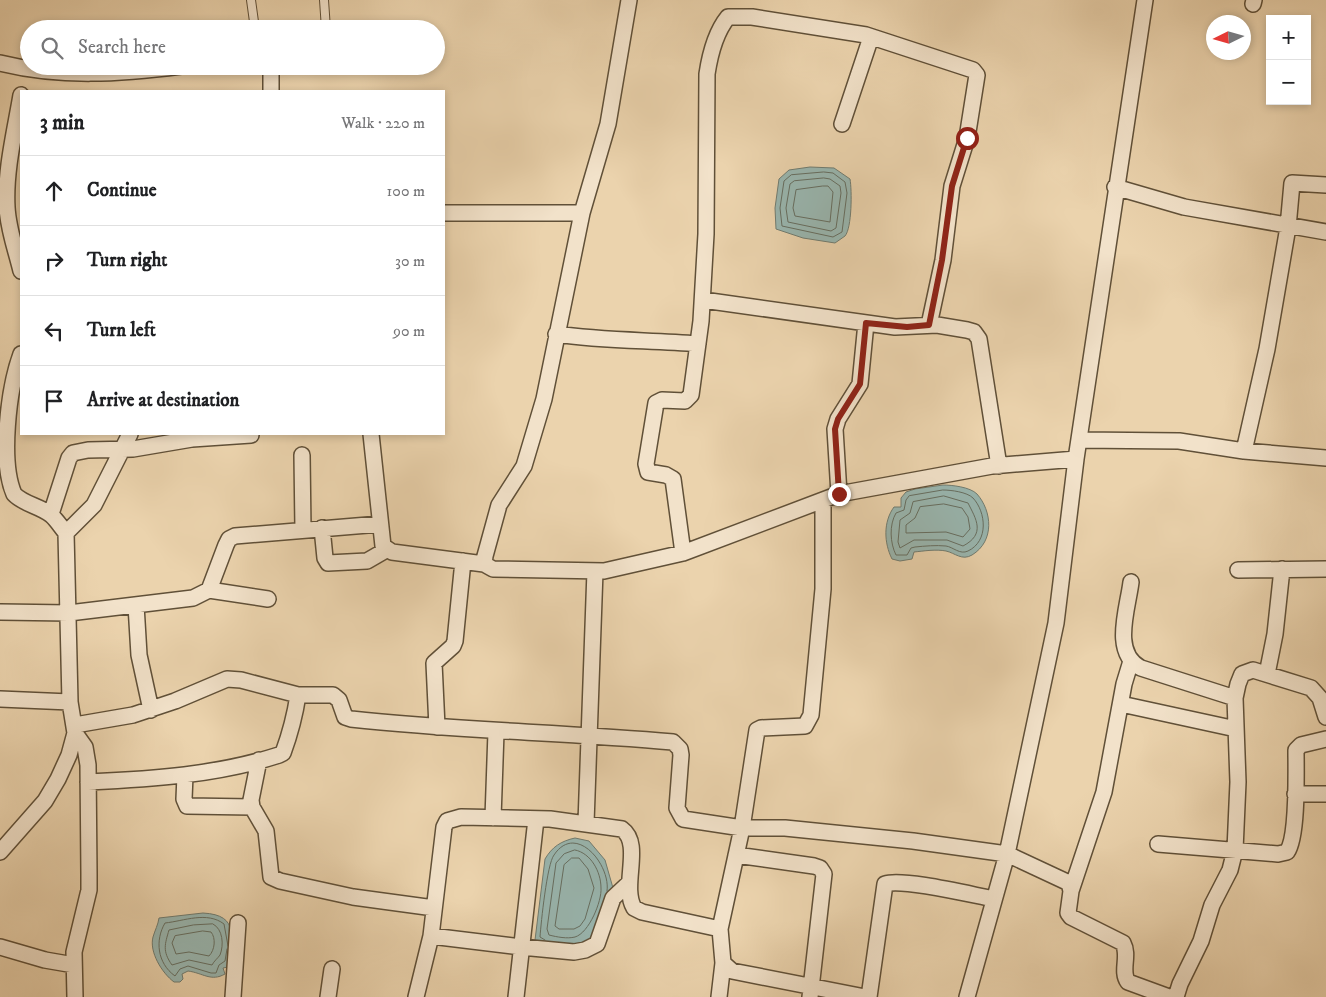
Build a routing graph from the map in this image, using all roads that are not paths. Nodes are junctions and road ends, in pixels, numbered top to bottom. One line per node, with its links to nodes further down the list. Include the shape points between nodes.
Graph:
1 (251, 0): 5 (lane)
2 (324, 0): 6 (lane)
3 (629, 0): 20 (street, via 608,124)
4 (1145, 0): 18 (street)
5 (254, 20)
6 (325, 20)
7 (871, 37): 15 (street); 24 (street, via 737,16 728,17 721,25 710,54 707,74); 26 (street, via 968,68 977,76 967,138 952,186)
8 (0, 63): 9 (street)
9 (20, 68)
10 (25, 75): 12 (street)
11 (271, 75): 13 (street)
12 (22, 90)
13 (271, 90)
14 (19, 123): 16 (street)
15 (842, 124)
16 (6, 145): 23 (street, via 9,226)
17 (1326, 185): 21 (street, via 1292,183)
18 (1115, 187): 21 (street, via 1184,207); 36 (street)
19 (445, 213): 20 (street)
20 (582, 214): 27 (street)
21 (1288, 226): 22 (street); 38 (street, via 1267,349)
22 (1326, 232)
23 (20, 267)
24 (703, 300): 25 (street); 28 (street)
25 (866, 323): 26 (street, via 901,327); 44 (street, via 860,384 835,429)
26 (929, 325): 42 (street, via 967,330 974,332 979,339)
27 (556, 334): 28 (street, via 604,340); 54 (street, via 544,399 528,454 524,466 499,504)
28 (698, 344): 52 (street, via 689,399 656,403 646,464 648,472 673,479)
29 (20, 360): 30 (street)
30 (17, 378): 31 (street)
31 (2, 409): 43 (street)
32 (130, 435): 37 (street)
33 (251, 435): 35 (street)
34 (371, 435): 47 (street)
35 (197, 436): 37 (street)
36 (1079, 440): 38 (street, via 1179,442); 41 (street)
37 (122, 450): 46 (street, via 73,453); 50 (street, via 94,505)
38 (1244, 451): 40 (street)
39 (302, 455): 49 (street)
40 (1326, 458)
41 (1076, 459): 42 (street); 93 (street, via 1056,623)
42 (999, 466): 44 (street)
43 (1, 469): 46 (street, via 5,483 15,496)
44 (839, 494): 45 (street)
45 (823, 500): 52 (street); 89 (street, via 824,588 812,715 805,726 757,730)
46 (50, 514): 50 (street)
47 (380, 524): 48 (street); 51 (street)
48 (322, 528): 49 (street); 51 (street, via 328,562 366,560)
49 (303, 530): 60 (street, via 248,533 229,539)
50 (66, 533): 64 (street)
51 (386, 550): 53 (street)
52 (683, 553): 58 (street)
53 (463, 561): 54 (street); 74 (street, via 455,641 434,663)
54 (484, 564): 58 (street, via 493,569)
55 (1282, 569): 56 (street); 57 (street); 66 (street)
56 (1326, 569)
57 (1238, 570)
58 (595, 571): 78 (street)
59 (1131, 582): 65 (street, via 1124,638)
60 (209, 590): 61 (street); 62 (street, via 193,598)
61 (268, 599)
62 (136, 606): 64 (street); 72 (street, via 139,655)
63 (0, 612): 64 (street)
64 (69, 613): 70 (street)
65 (1131, 662): 68 (street); 71 (street)
66 (1267, 674): 68 (street, via 1253,670 1246,672 1238,684); 73 (street, via 1312,688 1320,698)
67 (298, 695): 72 (street, via 234,679 218,682); 74 (street, via 336,696 342,713 351,719); 80 (street, via 294,723 283,753)
68 (1235, 698): 76 (street)
69 (0, 699): 70 (street)
70 (70, 702): 75 (street)
71 (1121, 704): 76 (street); 96 (street, via 1104,792)
72 (151, 710): 75 (street)
73 (1326, 717)
74 (437, 727): 77 (street)
75 (75, 729): 82 (street, via 85,746); 92 (street, via 69,755 45,801)
76 (1236, 729): 91 (street)
77 (496, 732): 78 (street); 86 (street)
78 (590, 736): 88 (street); 89 (street, via 677,745 681,755 679,814 689,821)
79 (1326, 739): 83 (street, via 1298,747)
80 (259, 760): 81 (street, via 217,771); 85 (street)
81 (184, 775): 82 (street); 85 (street, via 187,806)
82 (88, 782): 105 (street, via 89,890 74,952)
83 (1295, 794): 84 (street); 91 (street, via 1288,852)
84 (1326, 794)
85 (252, 807): 98 (street, via 266,831 269,874 274,879 353,898)
86 (493, 818): 87 (street); 98 (street, via 461,817 447,821 440,848)
87 (536, 819): 88 (street); 103 (street)
88 (586, 823): 95 (street, via 612,826 627,832 632,847)
89 (742, 828): 93 (street, via 785,828); 94 (street)
90 (1158, 844): 91 (street)
91 (1236, 850): 118 (street)
92 (0, 852)
93 (1007, 854): 96 (street, via 1061,878); 97 (street)
94 (736, 855): 100 (street); 107 (street, via 814,866 824,874)
95 (629, 884): 100 (street, via 630,902 642,912); 103 (street, via 614,898 601,936 592,948 574,952)
96 (1071, 891): 117 (street, via 1068,908 1071,917 1123,944 1127,954 1125,974 1128,982)
97 (994, 899): 115 (street, via 934,888 885,884); 116 (street)
98 (434, 908): 101 (street)
99 (238, 923): 109 (street)
100 (720, 929): 104 (street)
101 (431, 936): 103 (street); 111 (street)
102 (0, 947): 105 (street)
103 (521, 947): 112 (street)
104 (724, 963): 107 (street, via 740,974); 113 (street)
105 (74, 965): 108 (street)
106 (332, 969): 110 (street)
107 (811, 991): 114 (street)
108 (75, 997)
109 (234, 997)
110 (328, 997)
111 (416, 997)
112 (516, 997)
113 (719, 997)
114 (865, 997)
115 (869, 997)
116 (967, 997)
117 (1169, 997)
118 (1176, 997)

